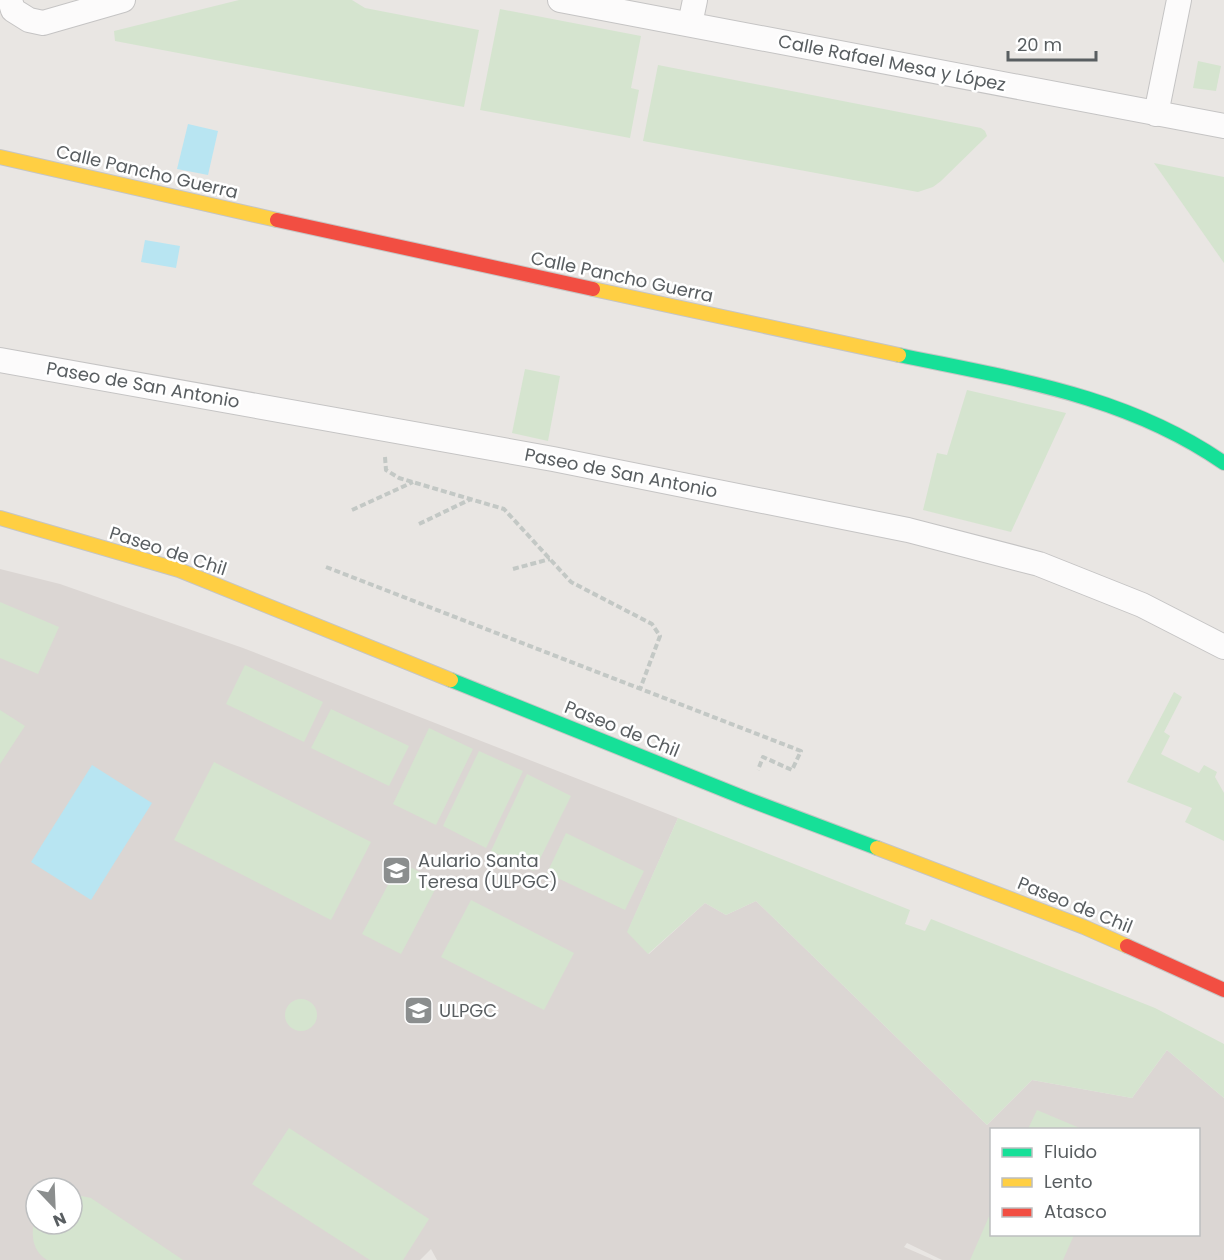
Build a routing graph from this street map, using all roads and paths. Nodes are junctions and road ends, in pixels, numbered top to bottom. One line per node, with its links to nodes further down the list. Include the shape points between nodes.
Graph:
1 (123, 0): 5 (street, via 43,23 29,20)
2 (560, 0): 6 (street, Calle Rafael Mesa y López)
3 (695, 0): 6 (street)
4 (1179, 0): 7 (street)
5 (11, 5)
6 (690, 24): 7 (street, Calle Rafael Mesa y López)
7 (1156, 114): 8 (street, Calle Rafael Mesa y López)
8 (1224, 126)
9 (0, 158): 12 (street, Calle Pancho Guerra, via 1067,391 1142,417)
10 (0, 360): 11 (street, Paseo de San Antonio)
11 (390, 429): 13 (path, via 387,470); 21 (street, Paseo de San Antonio, via 908,530 1017,558 1142,605)
12 (1224, 464)
13 (413, 482): 14 (path); 15 (path)
14 (472, 499): 17 (path); 18 (path, via 504,509)
15 (352, 510)
16 (0, 518): 24 (street, Paseo de Chil, via 179,570 747,799 1084,927)
17 (419, 524)
18 (550, 559): 20 (path); 22 (path, via 571,582 652,624 660,636)
19 (326, 567): 22 (path)
20 (513, 569)
21 (1224, 647)
22 (640, 689): 23 (path, via 801,751 792,770)
23 (763, 757)
24 (1224, 990)

